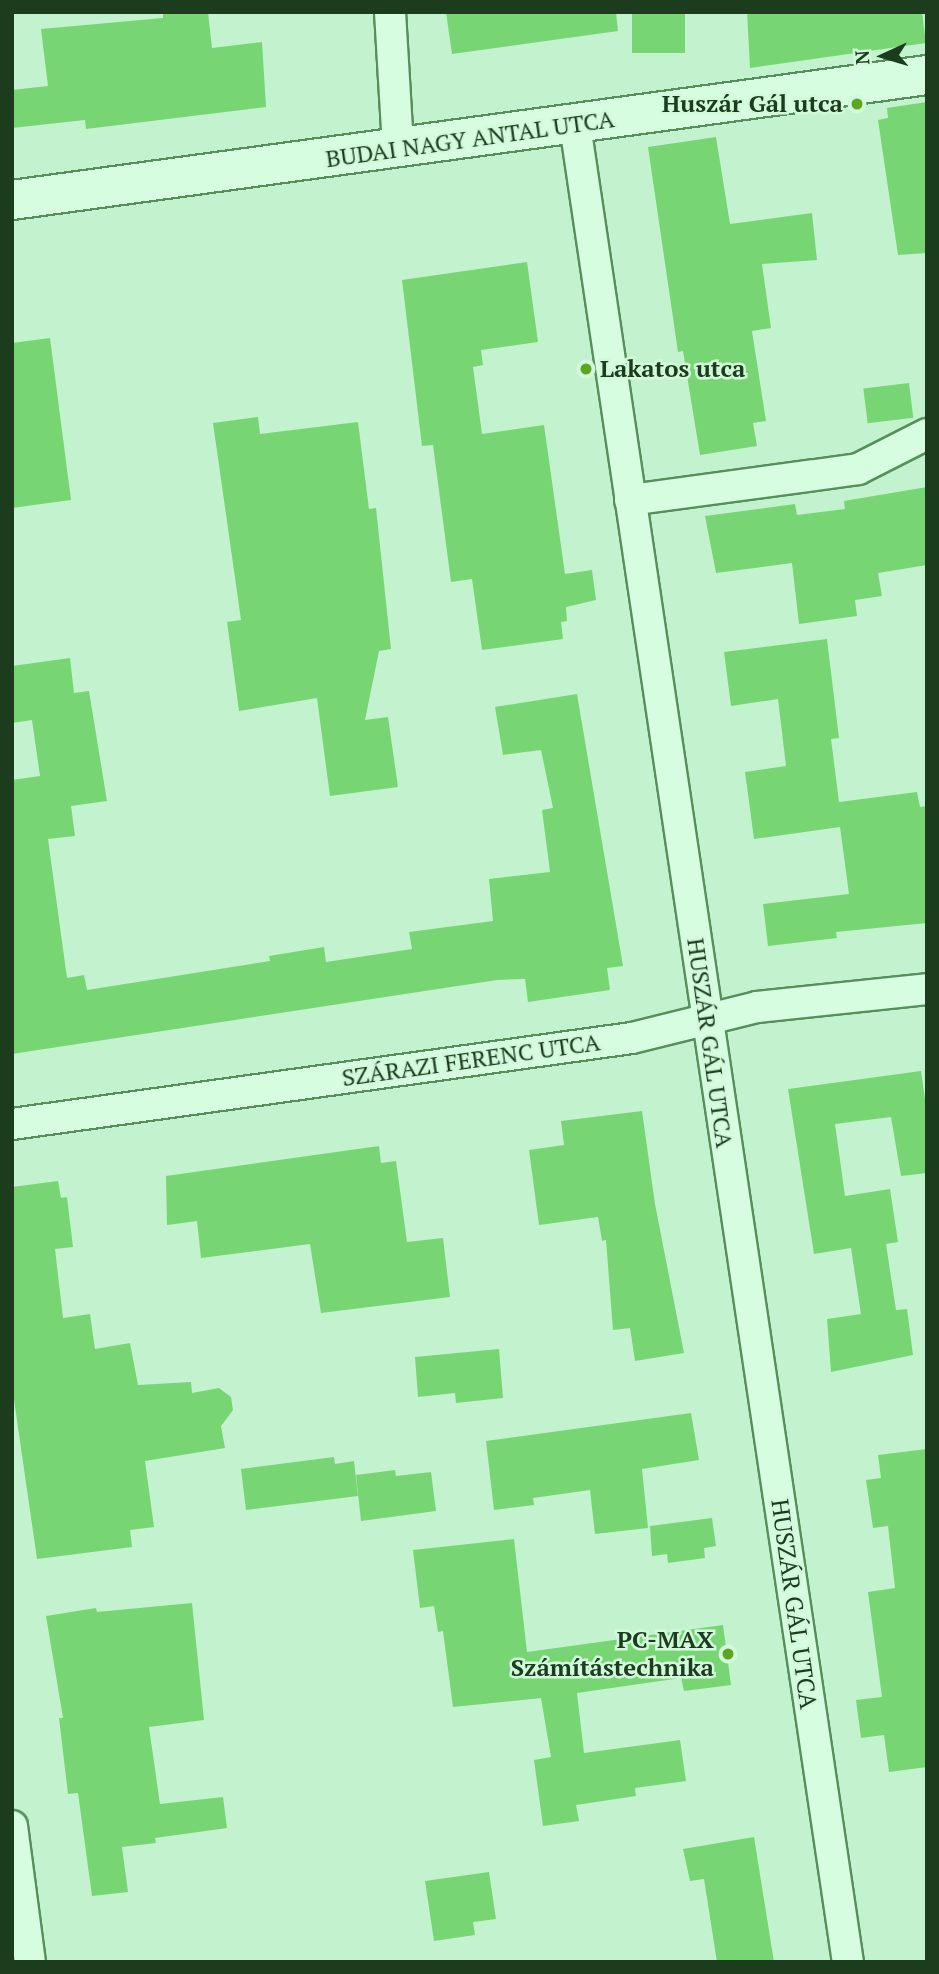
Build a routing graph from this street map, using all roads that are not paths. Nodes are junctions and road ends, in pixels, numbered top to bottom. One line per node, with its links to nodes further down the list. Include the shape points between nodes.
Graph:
1 (390, 12): 4 (street)
2 (927, 75): 3 (street, BUDAI NAGY ANTAL UTCA)
3 (575, 125): 4 (street, BUDAI NAGY ANTAL UTCA); 7 (street, HUSZÁR GÁL UTCA)
4 (398, 148): 5 (street, BUDAI NAGY ANTAL UTCA)
5 (12, 200)
6 (927, 434): 7 (street, via 858,469)
7 (630, 500): 9 (street, HUSZÁR GÁL UTCA)
8 (927, 989): 9 (street, SZÁRAZI FERENC UTCA, via 799,1001)
9 (707, 1020): 10 (street, SZÁRAZI FERENC UTCA, via 632,1038); 13 (street, HUSZÁR GÁL UTCA)
10 (12, 1124)
11 (12, 1826): 12 (street)
12 (30, 1962)
13 (848, 1962)

